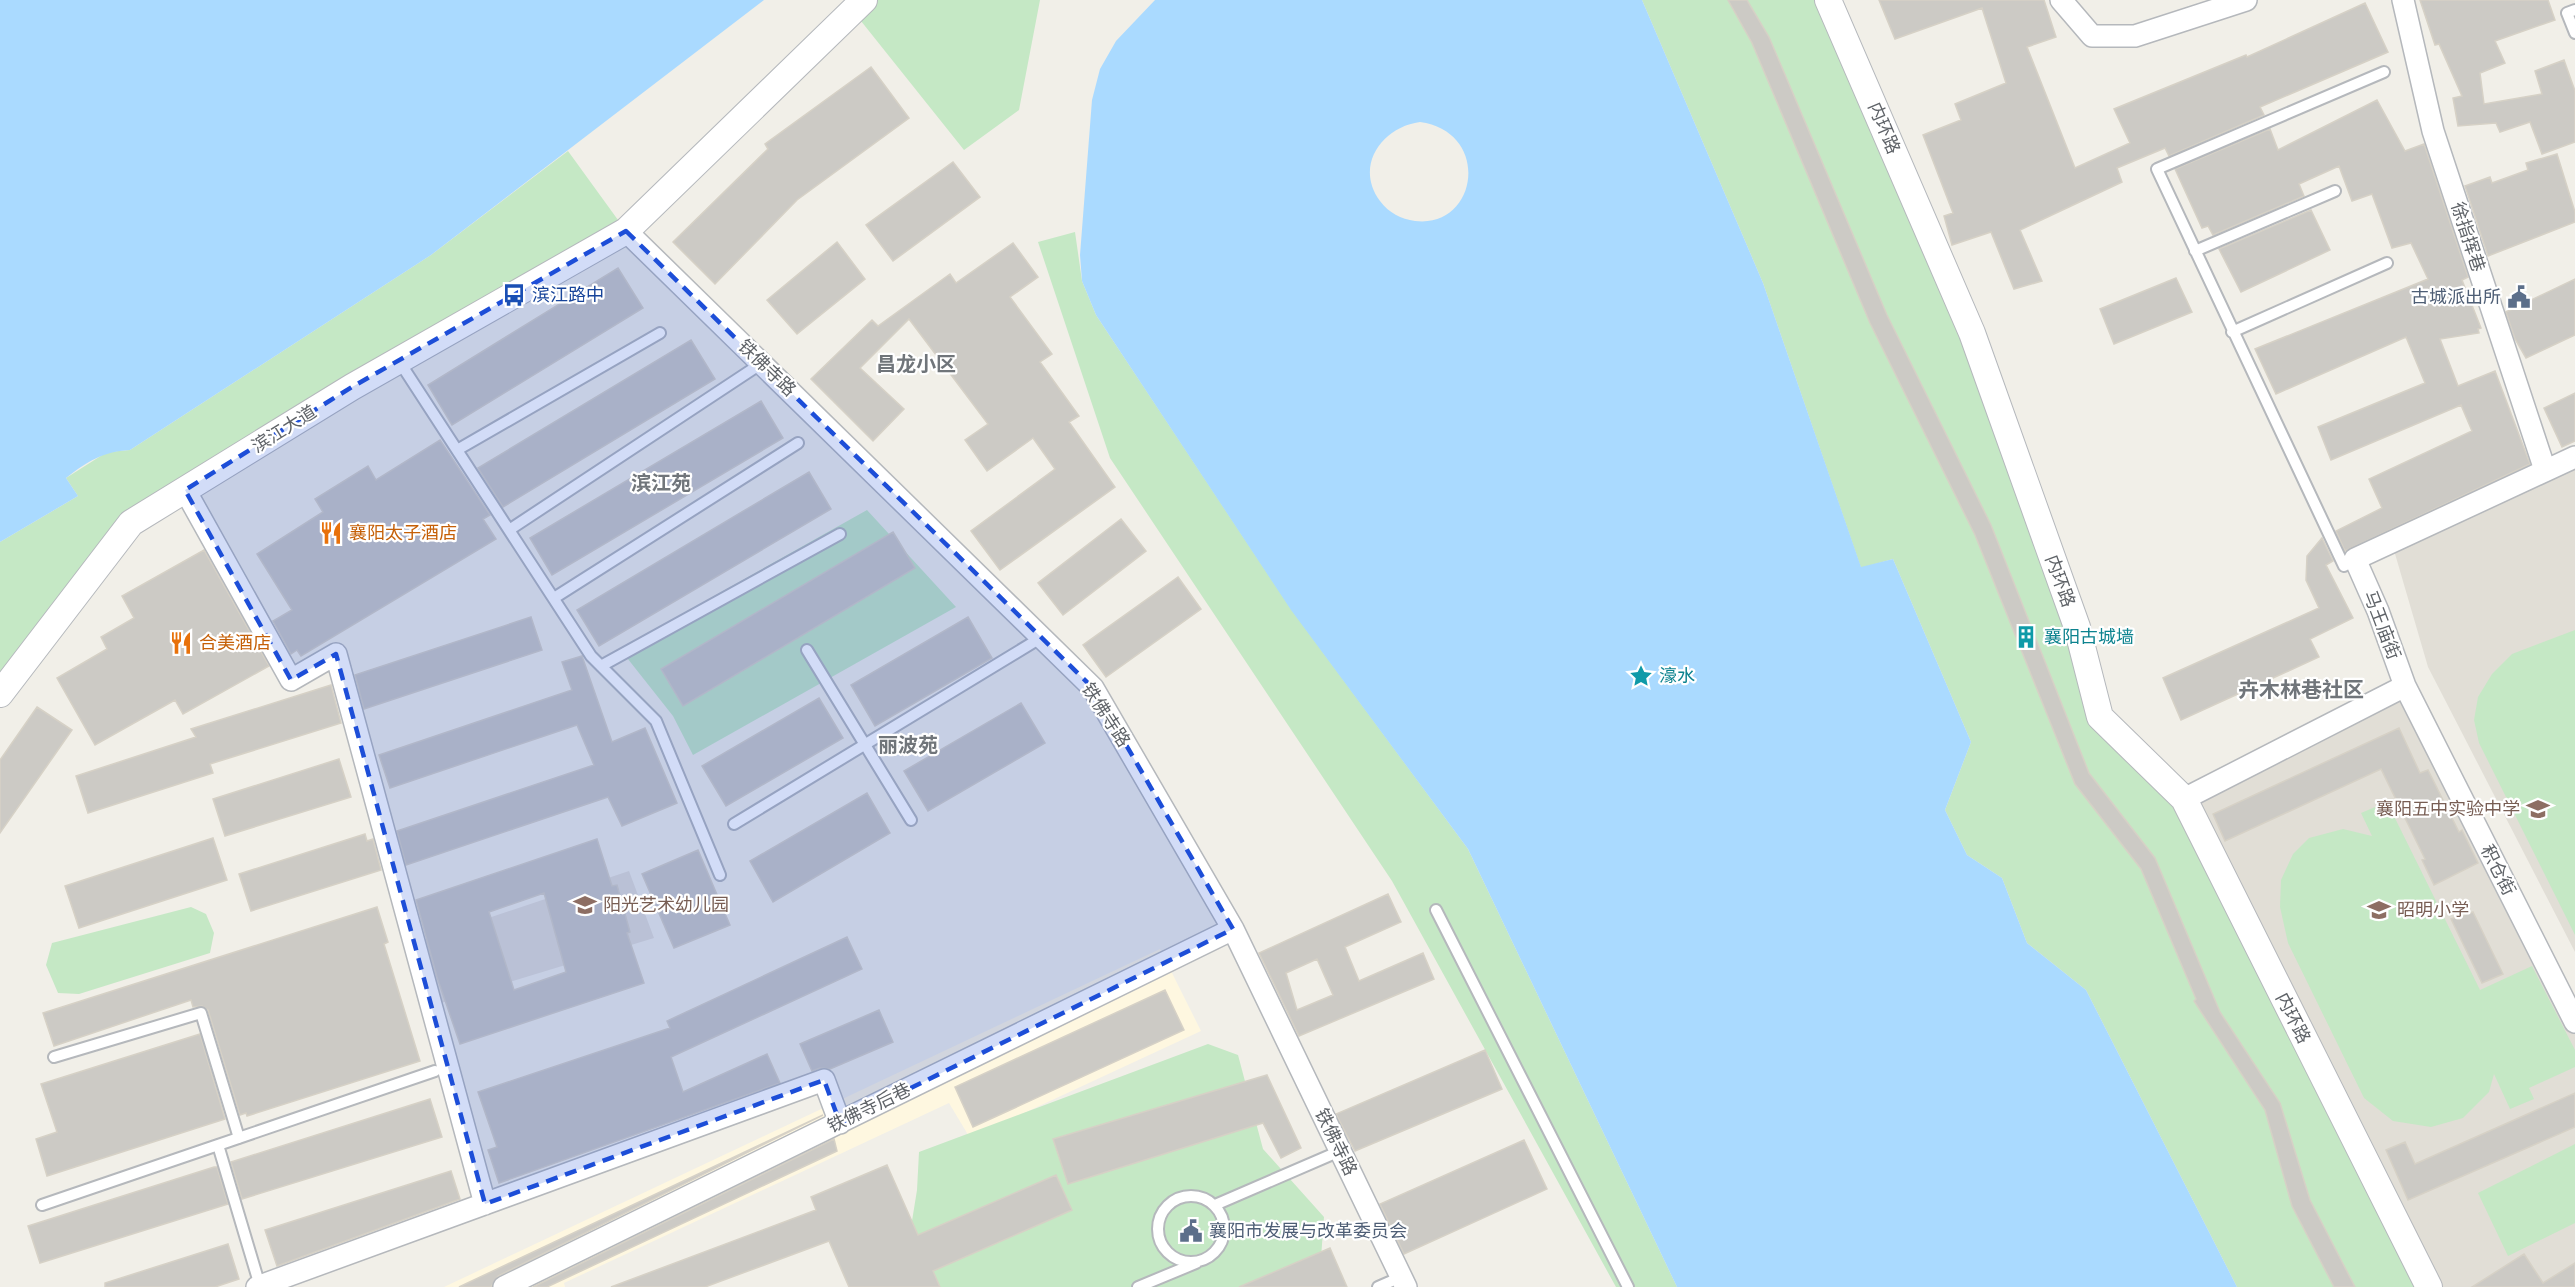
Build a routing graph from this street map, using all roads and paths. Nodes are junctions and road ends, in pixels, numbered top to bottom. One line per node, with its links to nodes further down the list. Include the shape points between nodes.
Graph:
1 (864, 0): 10 (street, 滨江大道)
2 (1828, 0): 32 (street, 内环路, via 1972,333 2077,627 2100,717)
3 (2061, 0): 4 (street, via 2092,36 2135,36)
4 (2246, 0)
5 (2403, 0): 20 (street, 徐指挥巷, via 2433,131)
6 (2575, 10): 7 (lane, via 2567,13)
7 (2575, 33)
8 (2384, 72): 11 (lane, via 2157,169)
9 (2335, 191): 11 (lane)
10 (626, 231): 15 (street, 滨江大道); 16 (street, 铁佛寺路)
11 (2194, 250): 13 (lane)
12 (2386, 263): 13 (lane)
13 (2232, 332): 24 (lane, via 2344,566)
14 (660, 333): 18 (lane)
15 (398, 361): 18 (lane); 21 (street, 滨江大道)
16 (762, 363): 22 (lane); 26 (street, 铁佛寺路)
17 (798, 443): 25 (lane)
18 (457, 450): 22 (lane)
19 (2575, 457): 20 (street)
20 (2545, 470): 24 (street)
21 (185, 490): 30 (street, 滨江大道, via 131,523); 45 (street, via 291,680 336,654)
22 (509, 530): 25 (lane)
23 (840, 534): 28 (lane)
24 (2355, 559): 29 (street, 马王庙街)
25 (554, 598): 28 (lane)
26 (1042, 637): 31 (lane); 37 (street, 铁佛寺路, via 1093,688)
27 (807, 650): 31 (lane)
28 (601, 666): 35 (lane, via 656,721)
29 (2404, 686): 32 (street); 38 (street, 积仓街)
30 (0, 694)
31 (866, 744): 33 (lane); 34 (lane)
32 (2184, 799): 55 (street, 内环路)
33 (911, 820)
34 (734, 825)
35 (720, 875)
36 (1436, 910): 54 (lane)
37 (1233, 929): 41 (street, 铁佛寺后巷); 44 (street, 铁佛寺路)
38 (2575, 1022)
39 (54, 1057): 42 (lane, via 201,1013)
40 (435, 1071): 42 (lane)
41 (840, 1123): 45 (street, via 824,1080); 51 (street, 铁佛寺后巷)
42 (239, 1138): 43 (lane)
43 (218, 1145): 46 (lane); 50 (lane)
44 (1340, 1150): 47 (lane); 49 (street, 铁佛寺路)
45 (485, 1204): 50 (street)
46 (42, 1205)
47 (1215, 1205): 48 (lane, via 1225,1224 1224,1235 1213,1254); 48 (lane, via 1195,1195 1184,1196 1174,1200 1160,1217 1159,1238 1164,1248 1182,1260)
48 (1203, 1260): 52 (lane)
49 (1403, 1282): 53 (lane)
50 (259, 1286)
51 (504, 1287)
52 (1138, 1287)
53 (1378, 1287)
54 (1628, 1287)
55 (2428, 1287)

